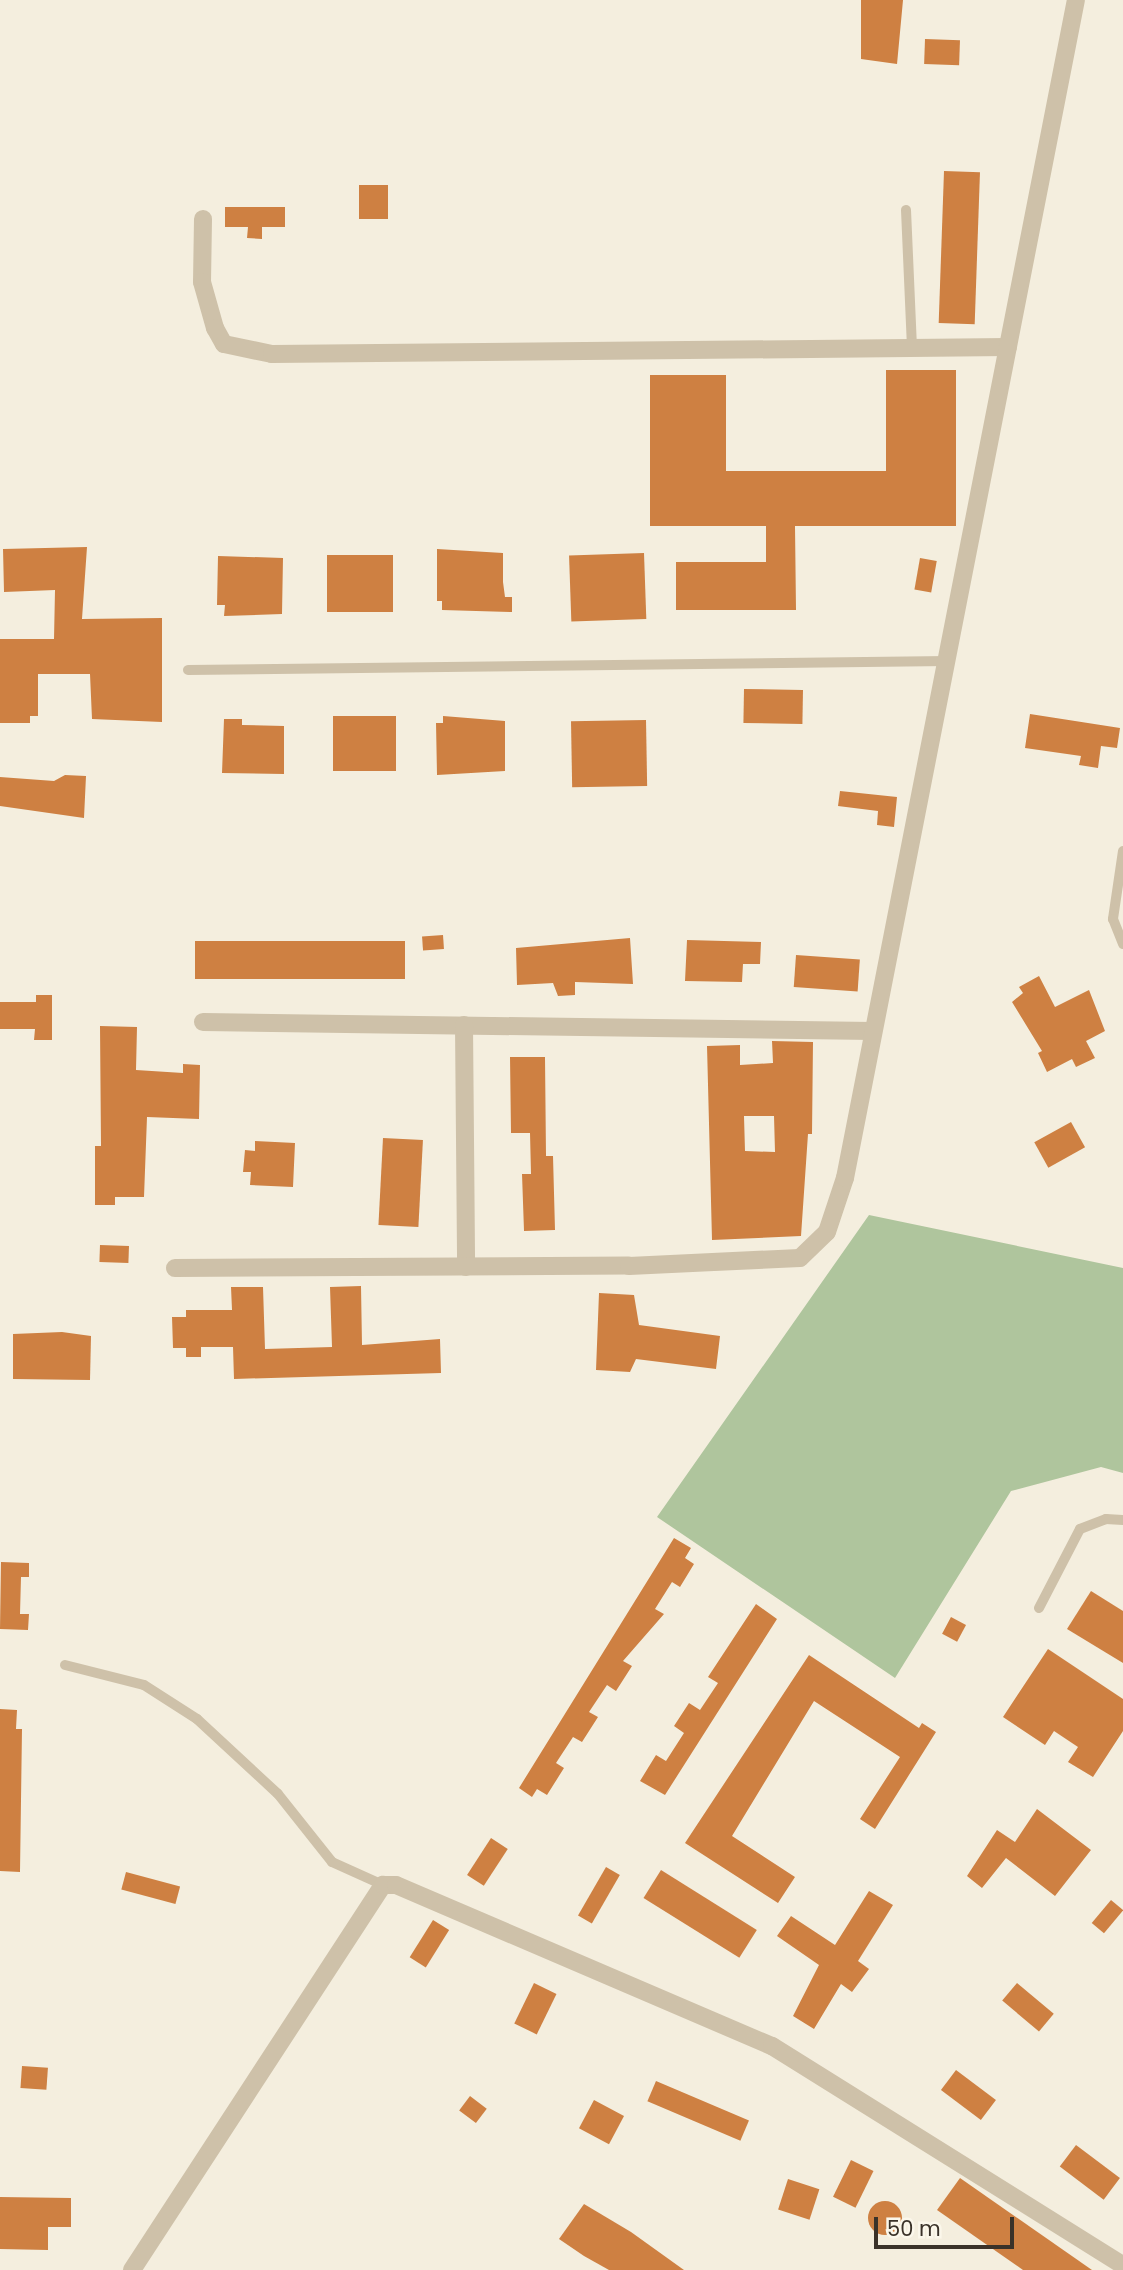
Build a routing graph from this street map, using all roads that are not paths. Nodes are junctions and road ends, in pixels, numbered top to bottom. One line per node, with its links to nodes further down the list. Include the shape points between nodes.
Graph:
1 (1076, 0): 4 (street)
2 (906, 210): 5 (lane)
3 (203, 219): 5 (street, via 202,282 215,328 224,344 262,353)
4 (1008, 347): 5 (street); 6 (street)
5 (912, 349)
6 (948, 661): 7 (lane); 12 (street)
7 (188, 670)
8 (1123, 851): 9 (lane, via 1113,919)
9 (1123, 944)
10 (204, 1022): 11 (street)
11 (464, 1026): 12 (street); 13 (street)
12 (873, 1031): 13 (street, via 845,1178 827,1232 800,1258)
13 (466, 1267): 14 (street)
14 (175, 1268)
15 (1123, 1520): 16 (lane, via 1106,1519 1080,1529)
16 (1039, 1608)
17 (65, 1665): 18 (lane, via 144,1685 197,1719 270,1786 332,1862)
18 (383, 1885): 19 (street, via 396,1885 512,1932 772,2046); 20 (street)
19 (1123, 2265)
20 (132, 2270)

